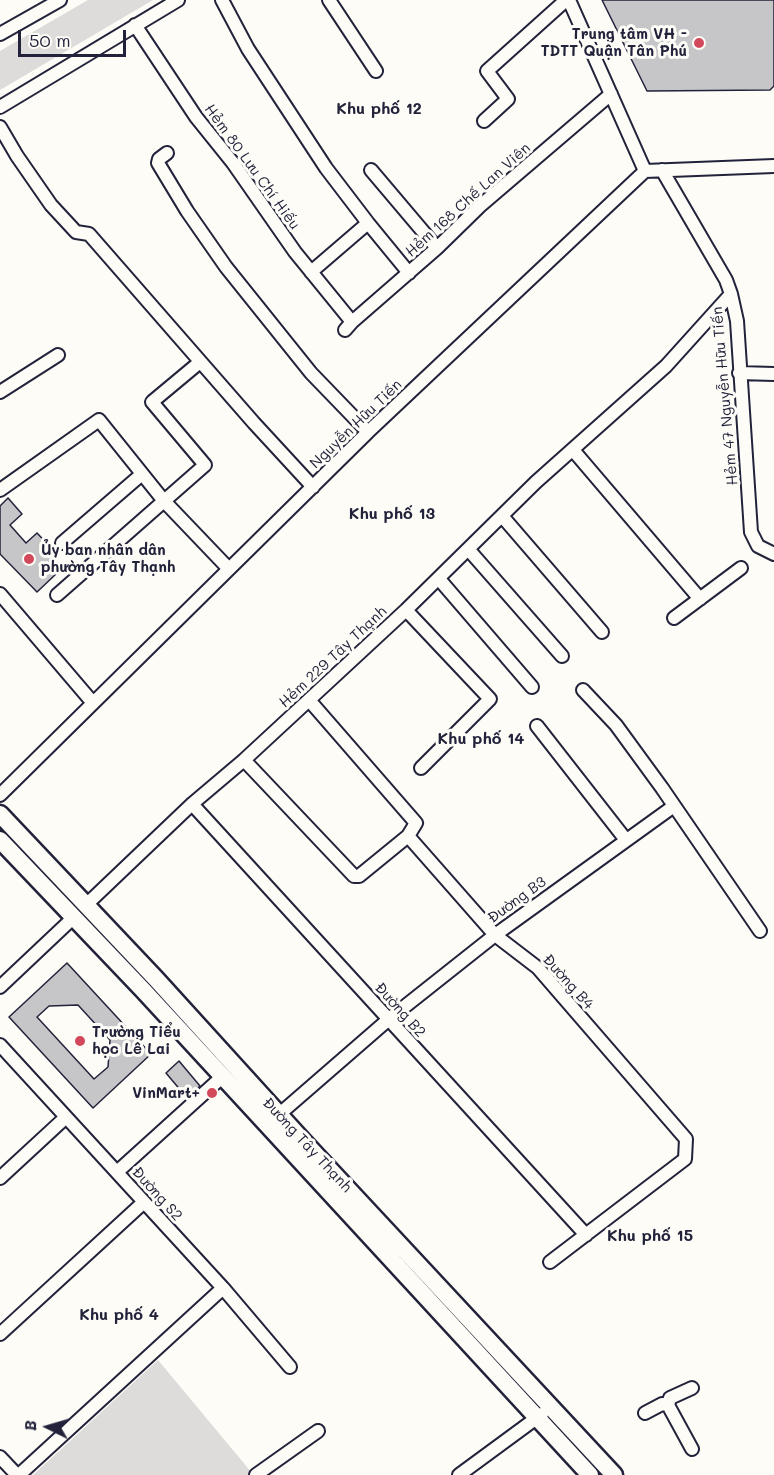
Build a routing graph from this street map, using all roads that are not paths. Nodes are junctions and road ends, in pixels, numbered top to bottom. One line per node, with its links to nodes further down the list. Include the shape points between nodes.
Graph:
1 (60, 0): 7 (street)
2 (178, 0): 6 (street)
3 (222, 0): 18 (street, via 265,76)
4 (329, 0): 8 (street)
5 (568, 0): 9 (street); 11 (street, via 487,71 508,99)
6 (135, 25): 10 (street); 20 (street, Hẻm 80 Lưu Chí Hiếu, via 196,117)
7 (0, 34)
8 (376, 71)
9 (611, 93): 17 (street); 19 (street, Hẻm 168 Chế Lan Viên)
10 (0, 107)
11 (484, 122)
12 (0, 126): 25 (street, via 51,205 76,232 89,234)
13 (167, 153): 29 (street, via 158,163 226,267 311,373)
14 (774, 166): 16 (street)
15 (371, 170): 19 (street)
16 (662, 170): 17 (street); 22 (street, Hẻm 47 Nguyễn Hữu Tiến)
17 (645, 171): 29 (street, Nguyễn Hữu Tiến)
18 (368, 224): 20 (street); 21 (street)
19 (437, 248): 21 (street, Hẻm 168 Chế Lan Viên)
20 (311, 272): 23 (street, Hẻm 80 Lưu Chí Hiếu)
21 (409, 273): 23 (street, Hẻm 168 Chế Lan Viên)
22 (731, 294): 26 (street, Hẻm 47 Nguyễn Hữu Tiến); 30 (street, Hẻm 229 Tây Thạnh, via 666,366)
23 (349, 326)
24 (58, 356): 28 (street)
25 (200, 362): 32 (street); 34 (street, via 152,402 205,465)
26 (739, 373): 27 (street); 38 (street, Hẻm 47 Nguyễn Hữu Tiến, via 751,532 760,548)
27 (774, 374)
28 (0, 392)
29 (368, 432): 32 (street, Nguyễn Hữu Tiến)
30 (573, 450): 35 (street, Hẻm 229 Tây Thạnh); 44 (street)
31 (142, 474): 33 (street, via 99,420); 34 (street); 36 (street)
32 (313, 486): 40 (street, Nguyễn Hữu Tiến)
33 (0, 490)
34 (164, 501): 40 (street); 43 (street)
35 (502, 516): 37 (street, Hẻm 229 Tây Thạnh); 47 (street)
36 (62, 543)
37 (468, 549): 41 (street, Hẻm 229 Tây Thạnh); 48 (street)
38 (774, 554)
39 (741, 568): 44 (street)
40 (230, 569): 52 (street, Nguyễn Hữu Tiến)
41 (439, 579): 45 (street, Hẻm 229 Tây Thạnh); 49 (street)
42 (0, 594): 52 (street)
43 (57, 595)
44 (700, 599): 46 (street)
45 (406, 610): 51 (street, Hẻm 229 Tây Thạnh); 55 (street, via 490,699)
46 (674, 618)
47 (602, 632)
48 (562, 656)
49 (532, 687)
50 (584, 690): 58 (street, via 616,725)
51 (309, 700): 54 (street, Hẻm 229 Tây Thạnh); 60 (street, via 416,823)
52 (93, 703): 56 (street, Nguyễn Hữu Tiến)
53 (537, 726): 62 (street)
54 (244, 760): 57 (street, Hẻm 229 Tây Thạnh); 60 (street, via 354,876)
55 (421, 768)
56 (0, 795)
57 (192, 804): 63 (street, Hẻm 229 Tây Thạnh); 68 (street, Đường B2)
58 (674, 806): 62 (street, Đường B3); 65 (street)
59 (0, 814): 63 (street, Đường Tây Thạnh)
60 (408, 836): 66 (street, Đường B4)
61 (0, 840): 64 (street, Đường Tây Thạnh)
62 (626, 840): 66 (street, Đường B3)
63 (86, 905): 64 (street); 72 (street, Đường Tây Thạnh)
64 (73, 918): 67 (street); 70 (street, Đường Tây Thạnh)
65 (760, 931)
66 (495, 934): 68 (street, Đường B3); 76 (street, Đường B4, via 538,968 686,1139 685,1159)
67 (0, 987)
68 (389, 1019): 72 (street, Đường B3); 76 (street, Đường B2)
69 (0, 1045): 71 (street, Đường S2)
70 (222, 1077): 72 (street, Đường Tây Thạnh); 73 (street)
71 (66, 1118): 73 (street, Đường S2); 74 (street)
72 (273, 1120): 83 (street, Đường Tây Thạnh)
73 (117, 1172): 75 (street, Đường S2)
74 (0, 1178)
75 (144, 1202): 78 (street, Đường S2); 79 (street)
76 (586, 1235): 77 (street)
77 (550, 1262)
78 (223, 1288): 80 (street, Đường S2); 88 (street)
79 (0, 1334)
80 (290, 1366)
81 (692, 1388): 82 (street, via 670,1398)
82 (668, 1405): 84 (street); 86 (street)
83 (544, 1413): 90 (street); 91 (street, Đường Tây Thạnh); 92 (street, Đường Tây Thạnh)
84 (645, 1413)
85 (318, 1431): 89 (street)
86 (692, 1449)
87 (0, 1457): 88 (street)
88 (18, 1475)
89 (256, 1475)
90 (459, 1475)
91 (590, 1475)
92 (614, 1475)

